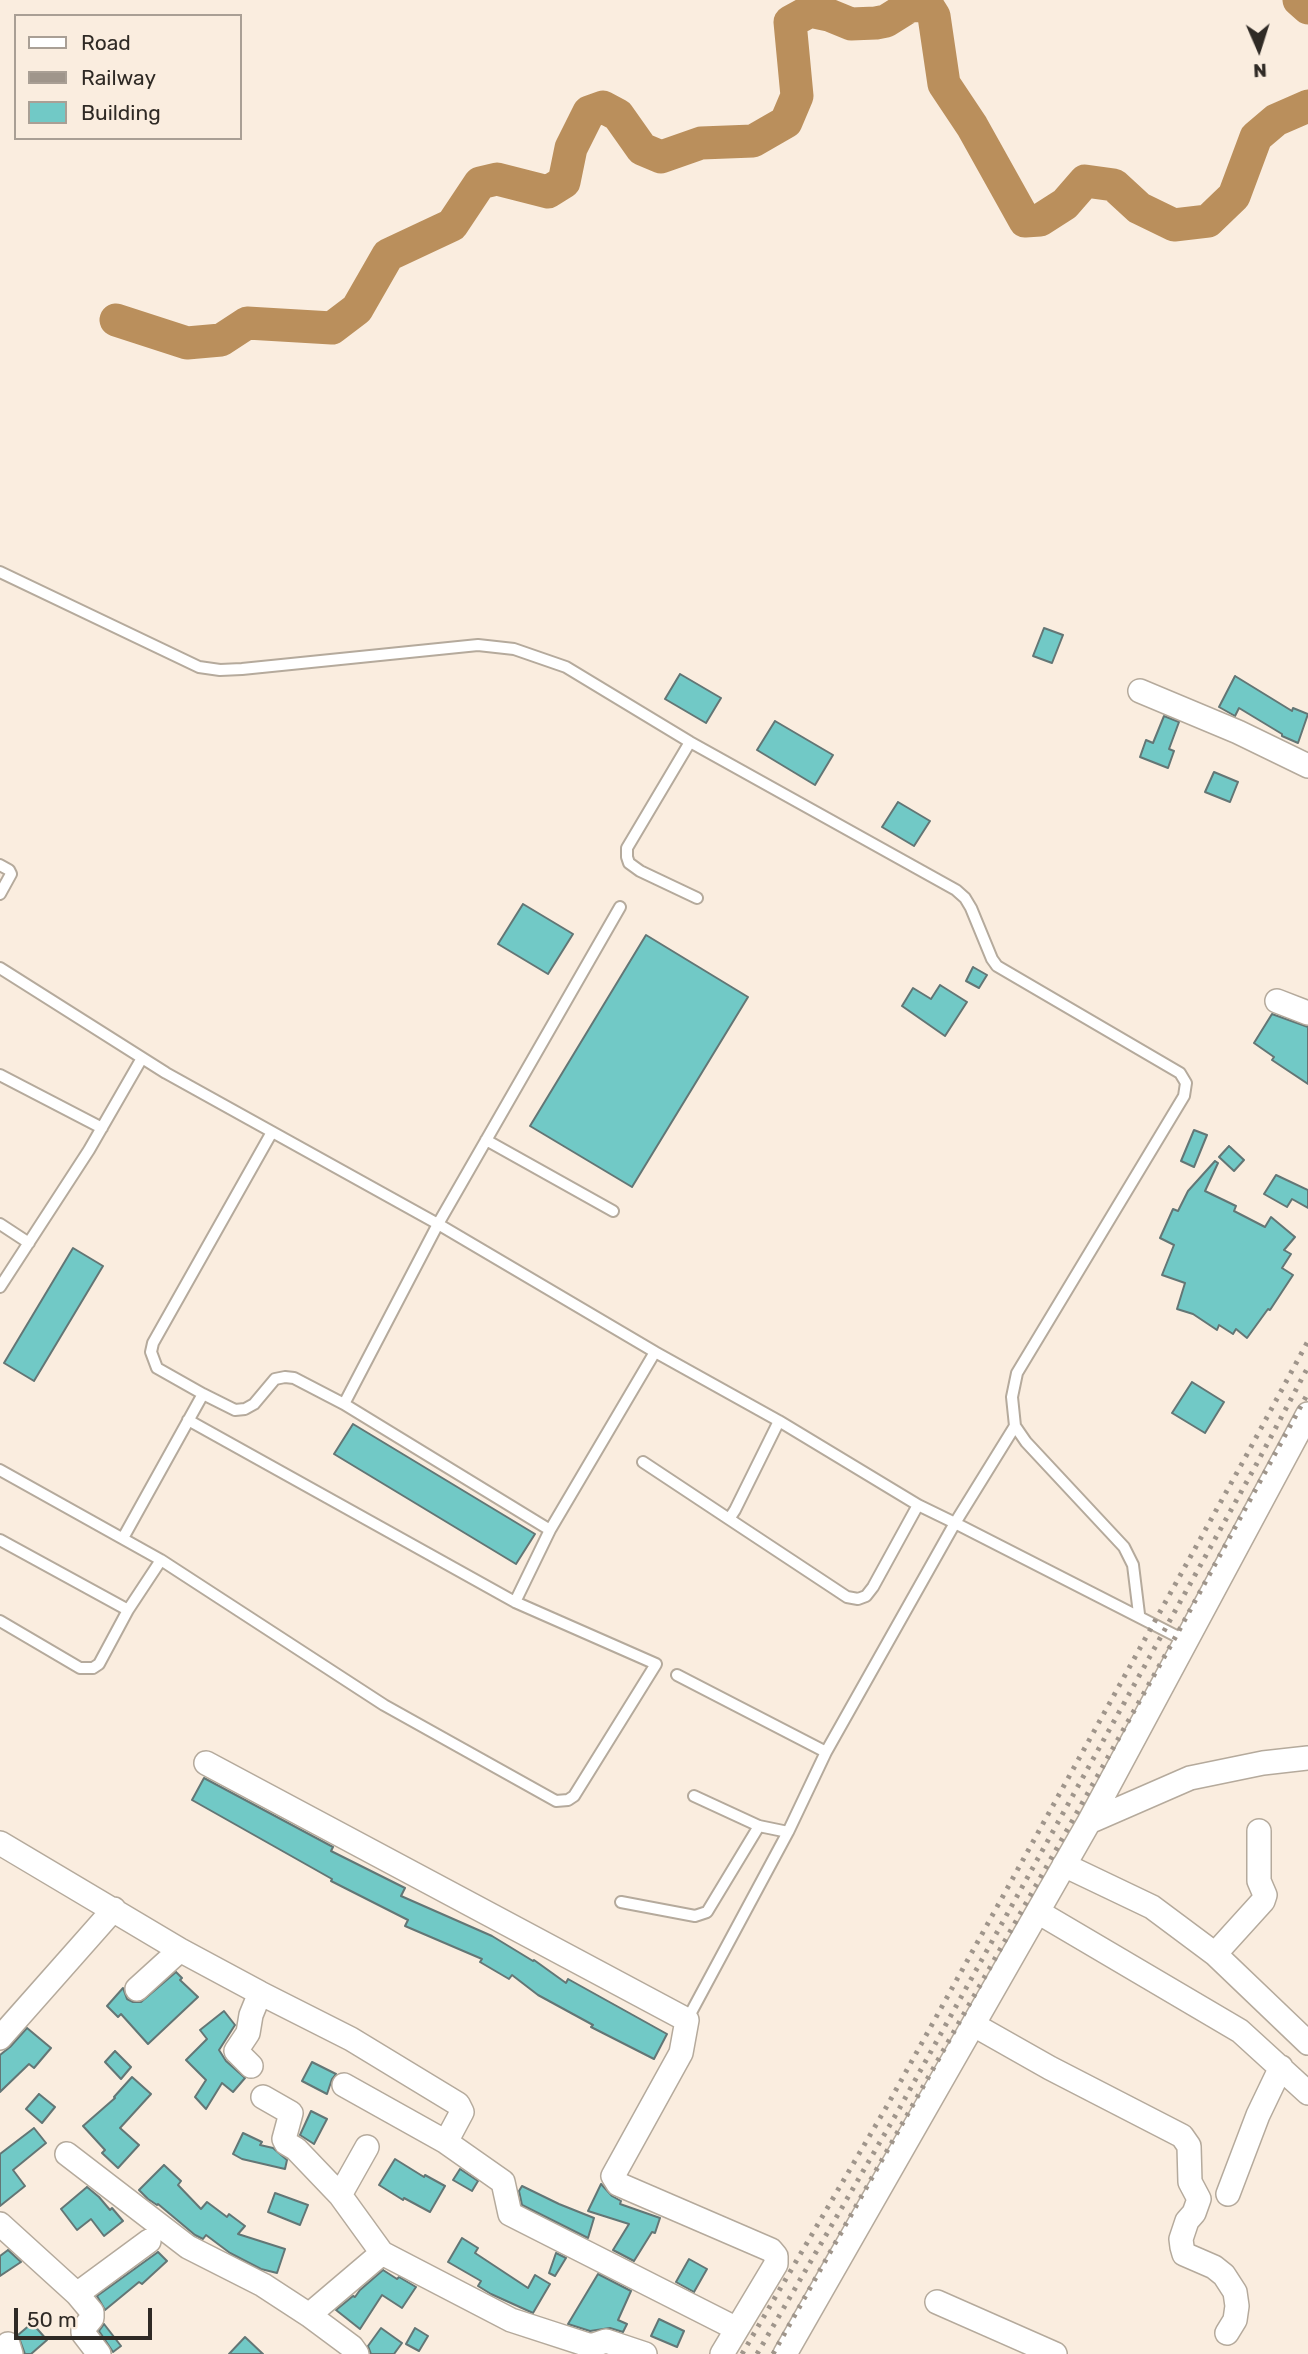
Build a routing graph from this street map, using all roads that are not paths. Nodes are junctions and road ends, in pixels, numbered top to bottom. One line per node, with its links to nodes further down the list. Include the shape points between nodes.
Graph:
1 (0, 572): 3 (lane, via 200,667 220,670 478,645 514,649 566,667)
2 (1140, 691): 4 (street)
3 (690, 742): 7 (lane, via 627,848 627,857 640,871); 28 (lane, via 956,890 971,908 997,967 1180,1073 1186,1083 1176,1112 1017,1373 1012,1398)
4 (1308, 766)
5 (0, 864): 6 (lane, via 11,874)
6 (0, 894)
7 (697, 898)
8 (620, 906): 16 (lane)
9 (0, 968): 12 (lane)
10 (1277, 1001): 11 (street)
11 (1308, 1013)
12 (142, 1058): 14 (lane); 15 (lane)
13 (0, 1074): 14 (lane)
14 (102, 1128): 20 (lane)
15 (272, 1132): 19 (lane); 23 (lane, via 150,1352 157,1368)
16 (486, 1140): 17 (lane); 19 (lane)
17 (613, 1211)
18 (0, 1224): 20 (lane)
19 (438, 1224): 22 (lane); 24 (lane)
20 (29, 1243): 21 (lane)
21 (0, 1287)
22 (655, 1352): 27 (lane); 35 (lane)
23 (203, 1394): 24 (lane, via 235,1410 245,1409 275,1379 285,1377); 26 (lane)
24 (344, 1404): 35 (lane)
25 (1308, 1414): 29 (street)
26 (188, 1420): 36 (lane); 39 (lane)
27 (779, 1421): 32 (lane); 33 (lane)
28 (1015, 1426): 34 (lane); 41 (lane, via 1124,1547 1133,1566)
29 (1300, 1447): 43 (street)
30 (643, 1462): 33 (lane)
31 (0, 1470): 36 (lane)
32 (918, 1505): 33 (lane, via 873,1587 858,1599 847,1597); 34 (lane)
33 (729, 1519)
34 (955, 1523): 41 (lane); 45 (lane)
35 (550, 1530): 39 (lane)
36 (123, 1538): 38 (lane)
37 (0, 1540): 40 (lane)
38 (161, 1560): 39 (lane, via 384,1704 562,1802 574,1796 656,1664); 40 (lane)
39 (515, 1602)
40 (128, 1610): 42 (lane, via 99,1664 87,1669)
41 (1139, 1615): 43 (lane)
42 (0, 1621)
43 (1186, 1641): 49 (street)
44 (677, 1675): 45 (lane)
45 (826, 1752): 52 (lane)
46 (1308, 1758): 49 (street, via 1190,1778)
47 (206, 1763): 62 (street)
48 (694, 1796): 50 (lane)
49 (1089, 1822): 54 (street)
50 (759, 1826): 52 (lane); 55 (lane, via 707,1912 695,1916)
51 (1259, 1830): 59 (street, via 1259,1881 1265,1895)
52 (788, 1832): 62 (lane)
53 (0, 1843): 56 (street)
54 (1064, 1865): 57 (street); 59 (street, via 1152,1907)
55 (621, 1902)
56 (114, 1909): 58 (street); 64 (street)
57 (1038, 1912): 63 (street); 67 (street, via 1240,2031)
58 (180, 1950): 60 (street); 61 (street)
59 (1215, 1954): 65 (street)
60 (137, 1989)
61 (260, 1993): 66 (street, via 248,2033 236,2051); 71 (street, via 352,2039 458,2104 462,2112)
62 (687, 2020): 82 (street, via 681,2053 613,2176 618,2184 776,2256 776,2264)
63 (974, 2025): 83 (street, via 1182,2136 1189,2146 1190,2182 1199,2199 1187,2221 1182,2247 1184,2254 1224,2275 1235,2292 1235,2320); 89 (street)
64 (0, 2038)
65 (1308, 2043)
66 (251, 2066)
67 (1281, 2067): 69 (street); 74 (street)
68 (344, 2085): 71 (street)
69 (1308, 2093)
70 (263, 2097): 75 (street, via 291,2113 285,2141)
71 (446, 2142): 82 (street, via 503,2182 510,2214)
72 (367, 2147): 75 (street)
73 (67, 2154): 81 (street, via 188,2247 263,2285)
74 (1228, 2194)
75 (340, 2196): 78 (street)
76 (0, 2224): 79 (street)
77 (149, 2241): 79 (street)
78 (382, 2253): 81 (street); 84 (street, via 511,2320)
79 (77, 2294): 85 (street, via 92,2312 83,2333)
80 (937, 2302): 90 (street)
81 (309, 2315): 86 (street)
82 (737, 2329): 88 (street)
83 (1227, 2333)
84 (594, 2350): 87 (street, via 607,2341)
85 (99, 2354)
86 (357, 2354)
87 (645, 2354)
88 (722, 2354)
89 (785, 2354)
90 (1055, 2354)

